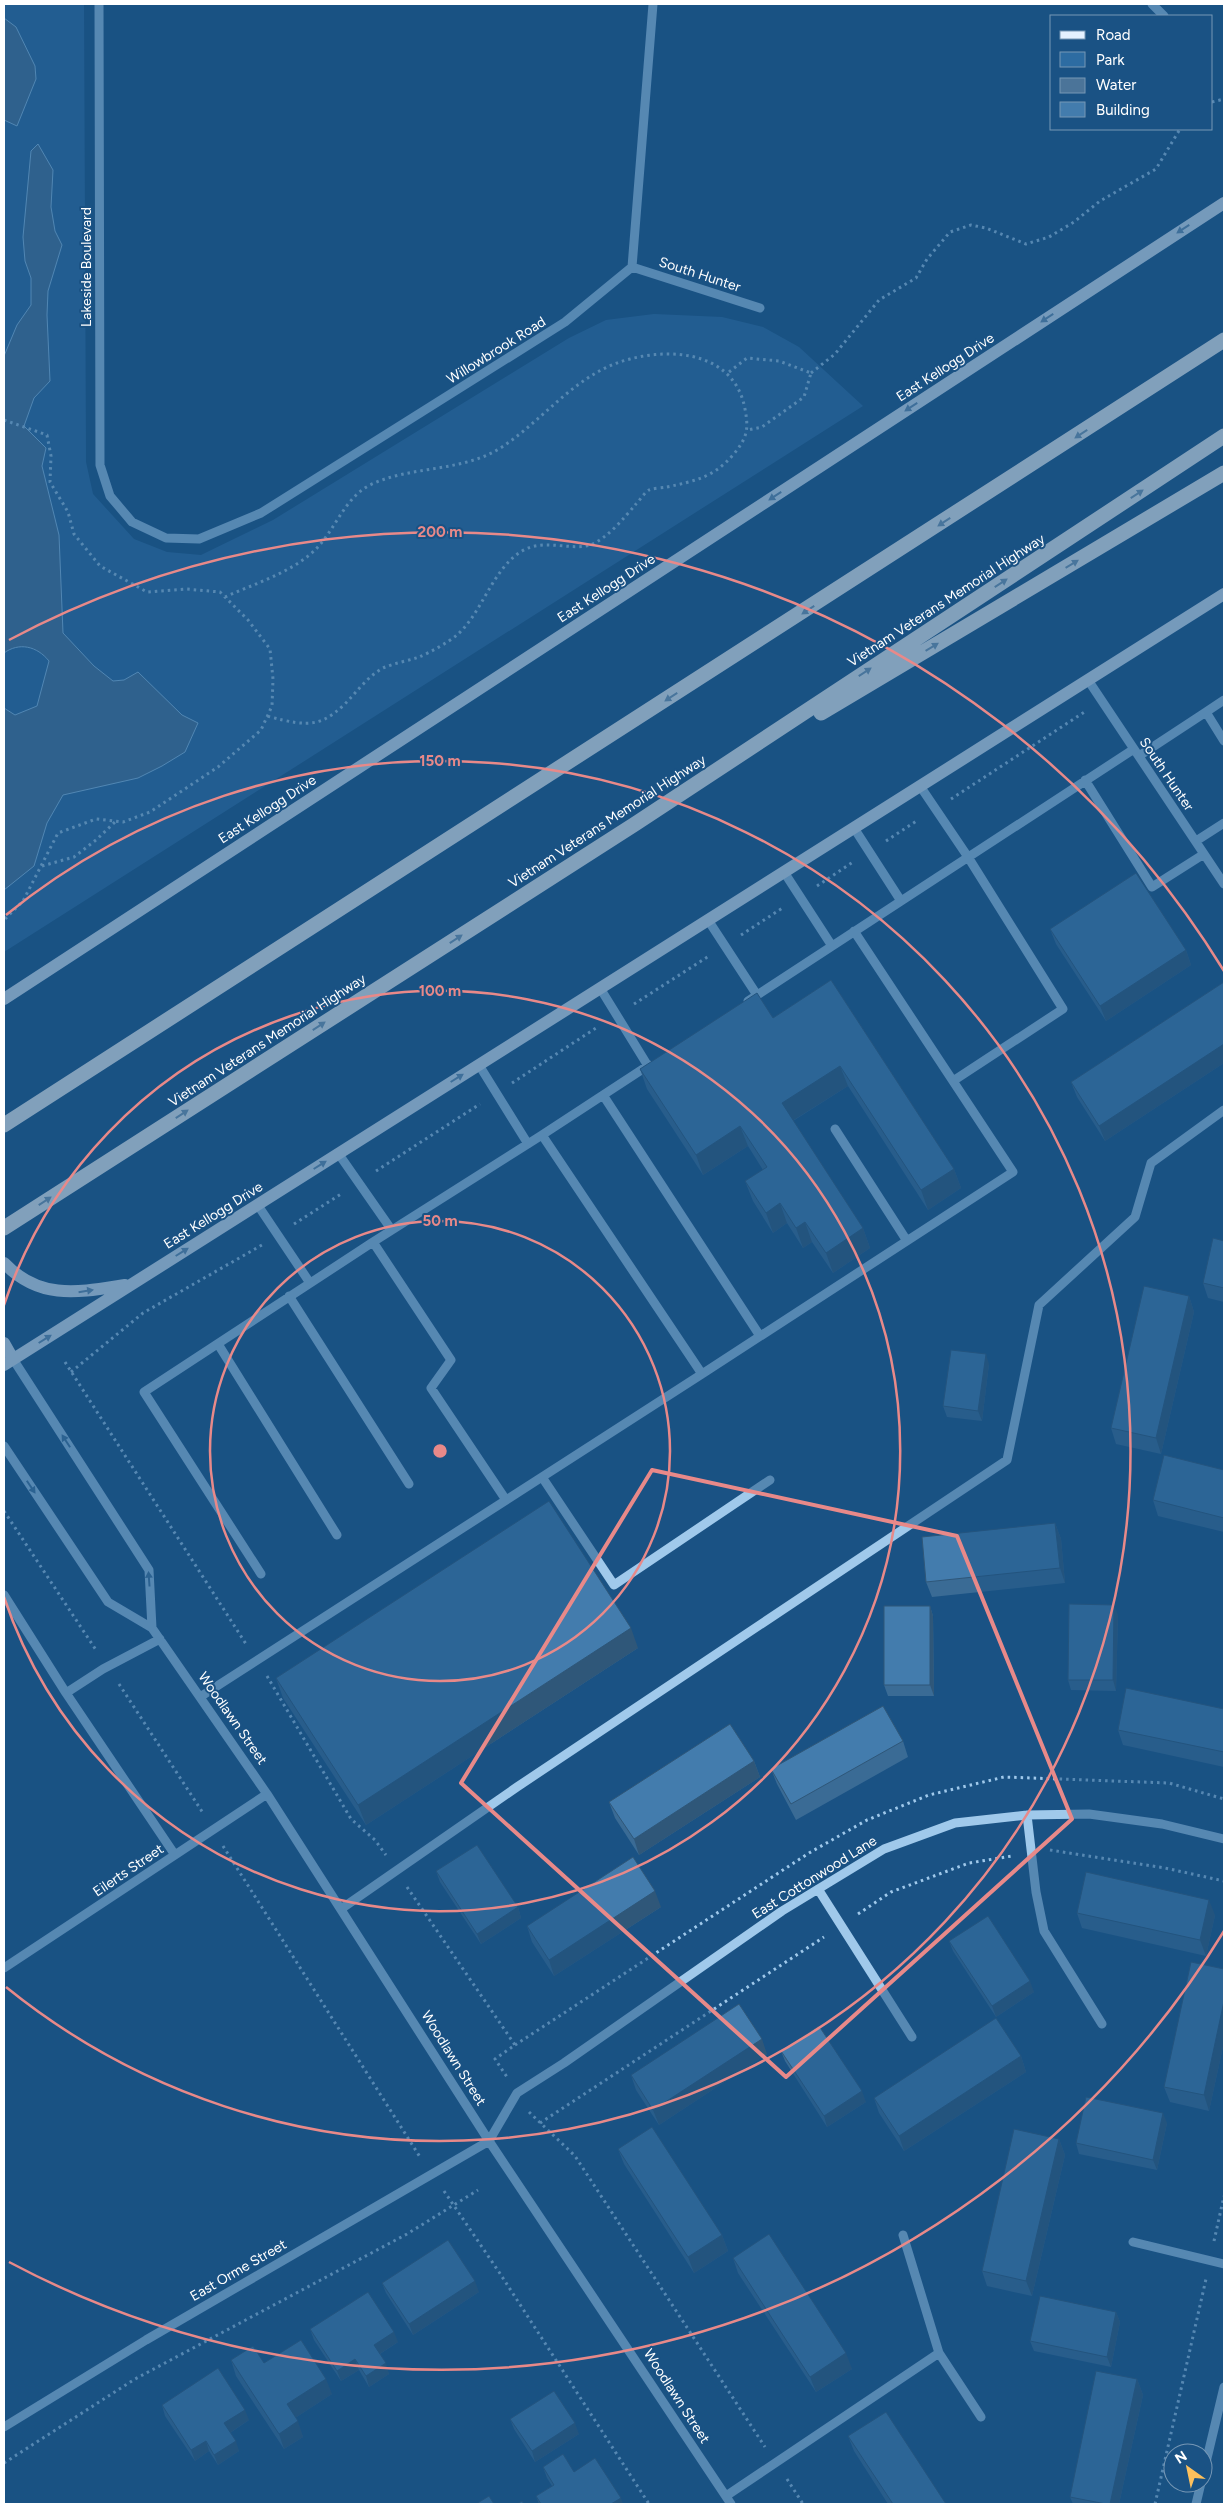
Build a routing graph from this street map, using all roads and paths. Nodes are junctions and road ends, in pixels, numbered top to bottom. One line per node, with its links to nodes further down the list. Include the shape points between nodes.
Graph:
1 (99, 4): 18 (street, Lakeside Boulevard, via 100,465 110,496)
2 (653, 4): 7 (street)
3 (1152, 4): 4 (street)
4 (1163, 15)
5 (1179, 130): 12 (path, via 1156,169 1100,201 1049,237 1026,244 971,225 950,232 916,278 879,300 835,354)
6 (1224, 203): 51 (main road, East Kellogg Drive, one-way to 51)
7 (632, 267): 8 (street, South Hunter); 18 (street, Willowbrook Road, via 565,322 261,513 199,539 166,538)
8 (760, 308)
9 (1224, 333): 14 (highway)
10 (1224, 340): 14 (highway)
11 (729, 372): 12 (path, via 747,358 780,361); 15 (path, via 743,397); 20 (path, via 705,359 681,355 646,355 609,364 572,388 500,448 455,467 372,484 356,494 314,551 289,568)
12 (810, 373): 15 (path, via 804,397 762,427)
13 (4, 420): 20 (path, via 47,435 50,482 68,512 74,534 100,566 147,592 186,589 220,592)
14 (1102, 421): 59 (highway, one-way to 59)
15 (748, 430): 25 (path, via 735,453 714,475 648,490 615,528 589,545 545,545 522,551 504,568 478,612 456,636 422,656 383,668 365,682 337,713 315,723 297,724)
16 (1224, 436): 33 (highway, Vietnam Veterans Memorial Highway, one-way to 16)
17 (1224, 473): 33 (highway, one-way to 17)
18 (132, 522)
19 (1224, 594): 21 (main road, East Kellogg Drive)
20 (225, 597): 25 (path, via 270,649 272,706)
21 (1088, 680): 23 (street, South Hunter); 29 (main road, East Kellogg Drive)
22 (1224, 700): 24 (street)
23 (1102, 701): 27 (street, South Hunter); 30 (path)
24 (1206, 712): 26 (street); 27 (street)
25 (267, 716): 31 (path, via 261,730 218,767 150,812 123,822)
26 (1224, 741)
27 (1136, 752): 28 (street); 35 (street, South Hunter)
28 (1085, 780): 37 (street, via 1152,887); 38 (street)
29 (920, 786): 30 (street); 34 (main road, East Kellogg Drive)
30 (936, 809): 36 (path); 38 (street)
31 (116, 821): 39 (path, via 74,857); 39 (path, via 96,819 58,833)
32 (1224, 823): 35 (street)
33 (635, 824): 66 (highway, Vietnam Veterans Memorial Highway, one-way to 33)
34 (854, 828): 36 (street); 40 (main road, East Kellogg Drive)
35 (1196, 841): 37 (street, South Hunter)
36 (869, 852): 42 (path); 43 (street)
37 (1204, 854): 41 (street, South Hunter)
38 (968, 857): 43 (street); 55 (street, via 1063,1010)
39 (41, 866): 44 (path, via 23,901)
40 (784, 872): 42 (street); 45 (main road, East Kellogg Drive)
41 (1224, 884)
42 (800, 897): 47 (path); 48 (street)
43 (901, 901): 46 (street)
44 (4, 920)
45 (708, 920): 47 (street); 49 (main road, East Kellogg Drive)
46 (854, 931): 48 (street); 55 (street)
47 (725, 946): 50 (street); 53 (path)
48 (832, 946): 50 (street)
49 (600, 988): 53 (street); 54 (main road, East Kellogg Drive)
50 (757, 995): 52 (street)
51 (4, 999)
52 (741, 1005)
53 (617, 1015): 56 (path); 57 (street, via 652,1064)
54 (479, 1065): 56 (street); 63 (main road, East Kellogg Drive, one-way to 54)
55 (953, 1081): 69 (street, via 1013,1172)
56 (497, 1093): 62 (street); 64 (path)
57 (603, 1095): 61 (street); 75 (street)
58 (1224, 1110): 102 (street, via 1151,1163 1135,1217 1038,1305 1007,1460)
59 (4, 1125)
60 (835, 1128): 69 (street)
61 (542, 1135): 62 (street); 81 (street)
62 (528, 1144): 67 (street)
63 (338, 1153): 64 (street); 65 (main road, East Kellogg Drive, one-way to 63)
64 (359, 1183): 67 (street); 68 (path)
65 (257, 1204): 68 (street); 73 (main road, East Kellogg Drive, one-way to 65)
66 (4, 1228)
67 (391, 1229): 70 (street)
68 (278, 1235): 72 (street); 80 (path, via 144,1313)
69 (907, 1241): 75 (street)
70 (373, 1242): 72 (street); 86 (street, via 450,1360 431,1388)
71 (4, 1263): 73 (main road, one-way to 73, via 22,1278 46,1289 72,1293)
72 (310, 1282): 74 (street)
73 (132, 1284): 78 (main road, East Kellogg Drive, one-way to 73)
74 (289, 1296): 77 (street); 85 (street)
75 (760, 1336): 81 (street)
76 (4, 1343): 78 (main road)
77 (218, 1344): 88 (street); 89 (street, via 144,1392)
78 (9, 1362): 91 (street, one-way to 78, via 148,1570)
79 (65, 1362): 80 (path)
80 (71, 1372): 93 (path)
81 (702, 1374): 83 (street)
82 (4, 1446): 91 (street, Woodlawn Street, one-way to 91, via 108,1602)
83 (542, 1477): 84 (street, via 614,1586); 86 (street)
84 (770, 1480)
85 (409, 1484)
86 (506, 1500): 93 (street)
87 (4, 1511): 94 (path)
88 (337, 1535)
89 (261, 1574)
90 (4, 1595): 95 (street)
91 (152, 1628): 92 (street, Woodlawn Street)
92 (160, 1639): 94 (street); 96 (street, Woodlawn Street)
93 (257, 1660): 96 (street); 102 (path, via 351,1819 376,1840)
94 (107, 1667): 95 (street); 99 (path)
95 (66, 1693): 101 (street)
96 (200, 1697): 97 (street, Woodlawn Street)
97 (267, 1794): 99 (street, Eilerts Street); 104 (street, Woodlawn Street)
98 (1027, 1815): 100 (street, East Cottonwood Lane, via 1089,1814 1162,1824); 103 (street, East Cottonwood Lane, via 955,1823 884,1849); 106 (street, via 1044,1931)
99 (213, 1830): 101 (street, Eilerts Street); 110 (path)
100 (1224, 1839)
101 (175, 1855): 105 (street, Eilerts Street)
102 (396, 1871): 104 (street); 108 (path, via 515,2044 495,2059)
103 (818, 1889): 107 (street); 108 (street, East Cottonwood Lane)
104 (341, 1909): 109 (street, Woodlawn Street)
105 (4, 1968)
106 (1102, 2024)
107 (912, 2038)
108 (517, 2093): 109 (street, East Cottonwood Lane); 124 (path, via 531,2114 575,2156)
109 (489, 2141): 110 (street, East Orme Street); 125 (street, Woodlawn Street)
110 (432, 2174): 113 (path); 121 (street, East Orme Street, via 146,2340)
111 (478, 2190): 113 (path)
112 (1224, 2196): 116 (path)
113 (453, 2205): 123 (path, via 407,2234 135,2379); 126 (path)
114 (903, 2236): 118 (street)
115 (1133, 2242): 116 (street)
116 (1210, 2261): 117 (street); 128 (path)
117 (1224, 2264)
118 (939, 2353): 120 (street); 124 (street)
119 (1224, 2387): 122 (street)
120 (981, 2418)
121 (4, 2427)
122 (1211, 2443)
123 (4, 2463)
124 (776, 2463): 125 (street); 127 (path)
125 (729, 2500)
126 (649, 2504)
127 (803, 2504)
128 (1155, 2504)

